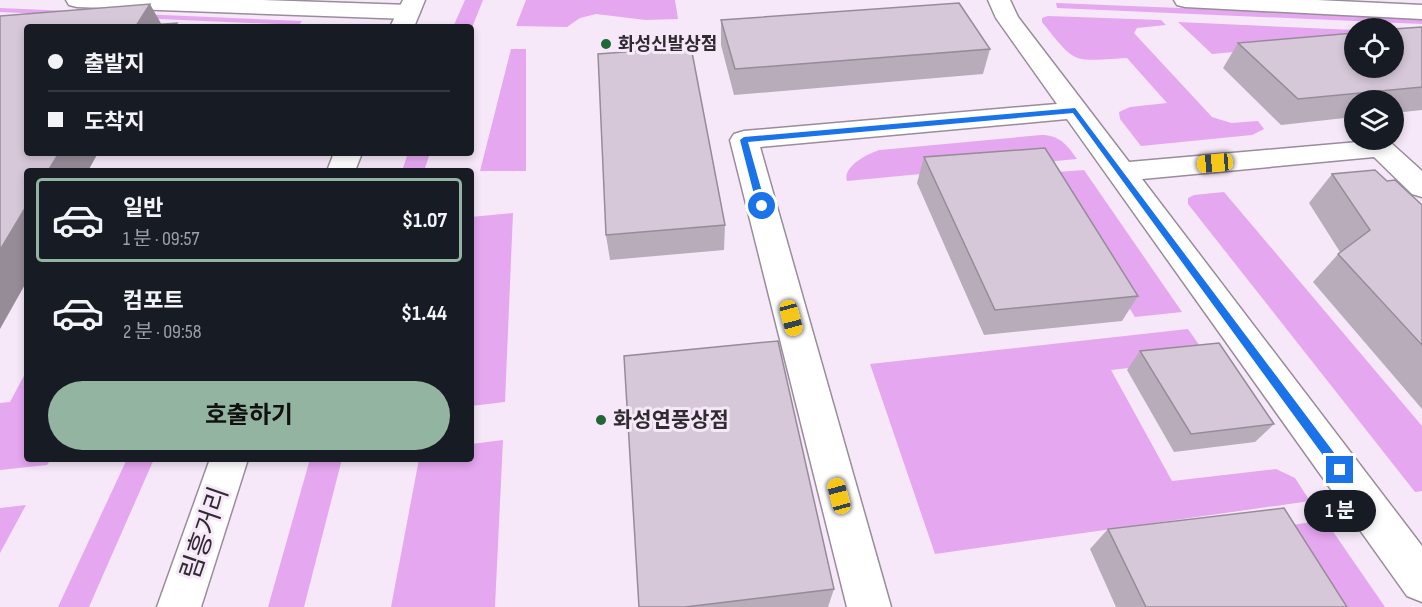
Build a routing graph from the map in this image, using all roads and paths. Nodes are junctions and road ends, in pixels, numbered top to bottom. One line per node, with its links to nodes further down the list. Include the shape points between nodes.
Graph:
1 (77, 0): 5 (street)
2 (999, 0): 6 (street, via 1007,18)
3 (1185, 0): 4 (street)
4 (1422, 12)
5 (409, 13)
6 (1075, 110): 7 (street); 12 (street, via 744,140)
7 (1120, 172): 8 (street, via 1380,148); 10 (street)
8 (1422, 187)
9 (228, 462): 11 (street, 림흥거리)
10 (1422, 581)
11 (179, 607)
12 (868, 607)

